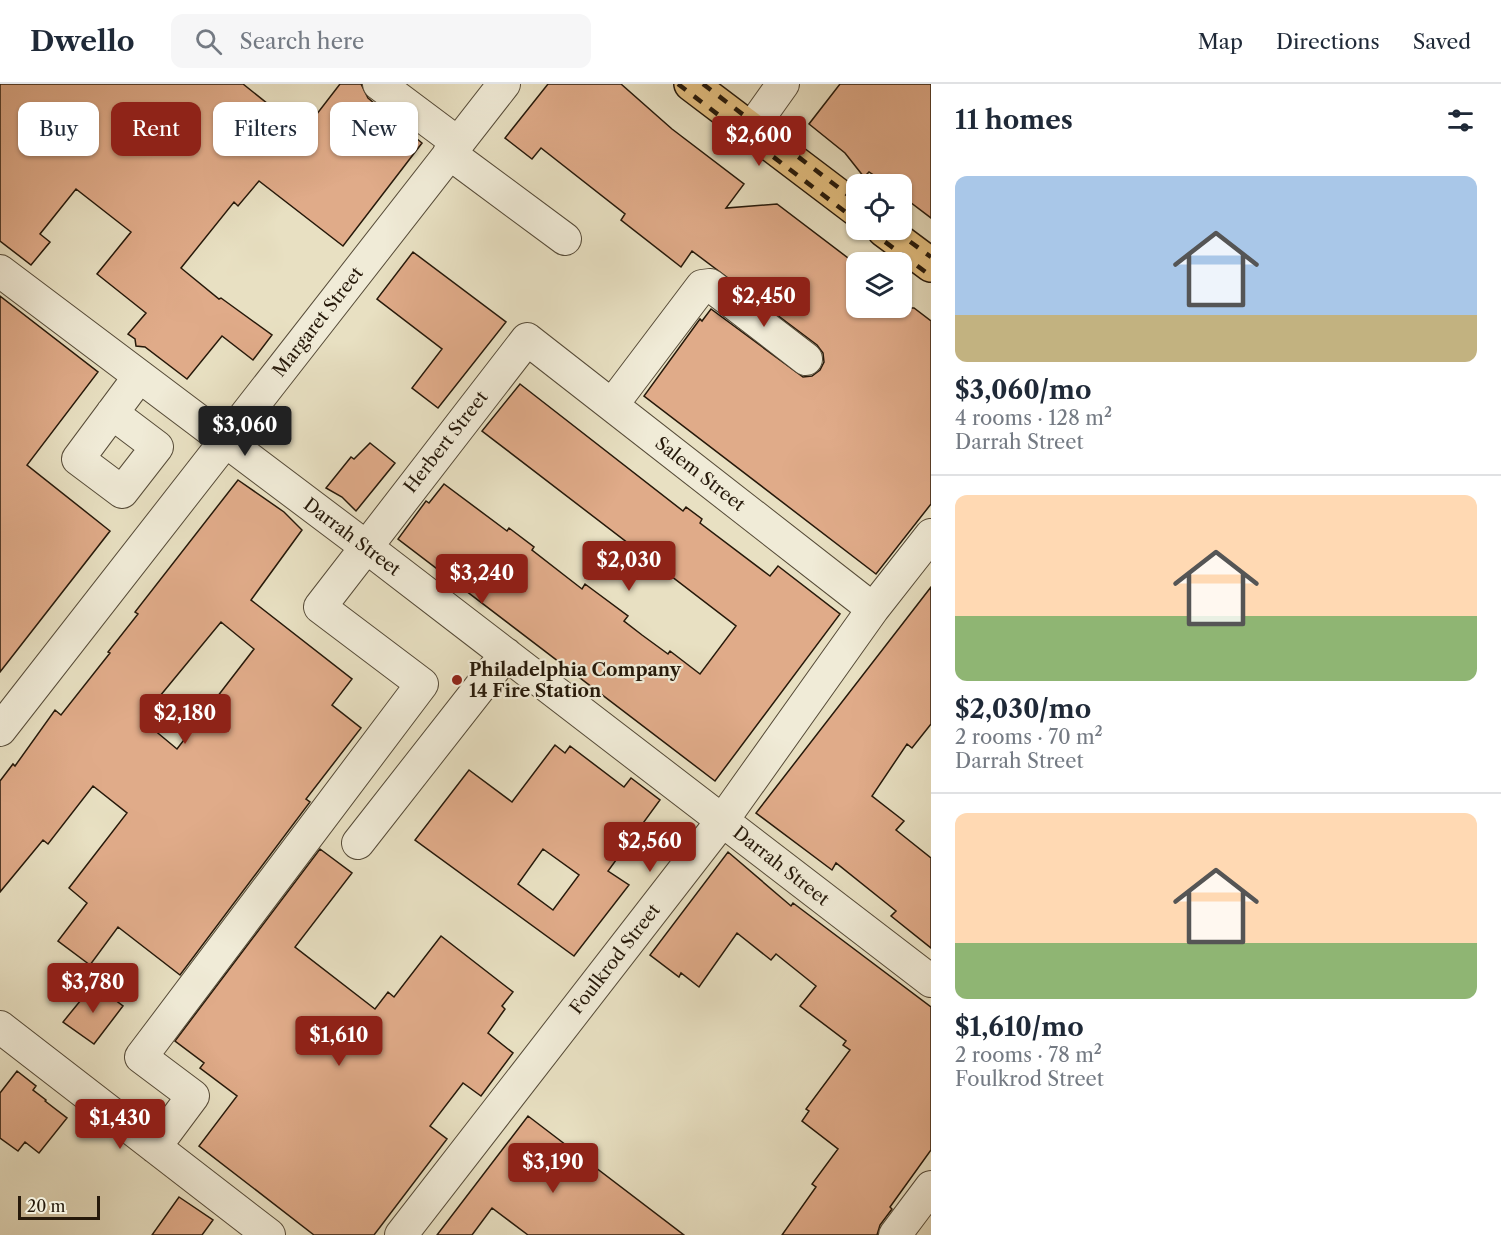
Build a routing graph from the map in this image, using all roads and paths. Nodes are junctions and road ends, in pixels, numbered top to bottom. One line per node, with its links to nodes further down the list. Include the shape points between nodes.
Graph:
1 (379, 84): 6 (street)
2 (504, 84): 6 (street, Margaret Street)
3 (691, 84): 5 (main road)
4 (783, 84): 5 (street)
5 (751, 129): 7 (main road)
6 (453, 148): 8 (street); 17 (street, Margaret Street)
7 (846, 201)
8 (565, 240)
9 (897, 240): 10 (main road)
10 (931, 265)
11 (0, 271): 14 (street, Darrah Street)
12 (527, 339): 15 (street, Salem Street); 19 (street, Herbert Street)
13 (806, 359): 15 (street, via 710,285 702,286)
14 (139, 377): 16 (street); 17 (street, Darrah Street)
15 (612, 405): 20 (street, Salem Street)
16 (112, 413)
17 (226, 441): 19 (street, Darrah Street); 22 (street, Margaret Street)
18 (931, 535): 20 (street, Foulkrod Street)
19 (365, 546): 21 (street, Darrah Street); 27 (street, Herbert Street, via 320,607 422,684 141,1057 193,1096)
20 (873, 609): 23 (street, Foulkrod Street)
21 (506, 654): 23 (street, Darrah Street); 24 (street)
22 (0, 730)
23 (722, 821): 25 (street, Darrah Street); 30 (street, Foulkrod Street)
24 (358, 843)
25 (931, 981)
26 (0, 1027): 27 (street)
27 (155, 1147): 29 (street)
28 (931, 1187): 31 (street)
29 (269, 1235)
30 (401, 1235)
31 (896, 1235)

